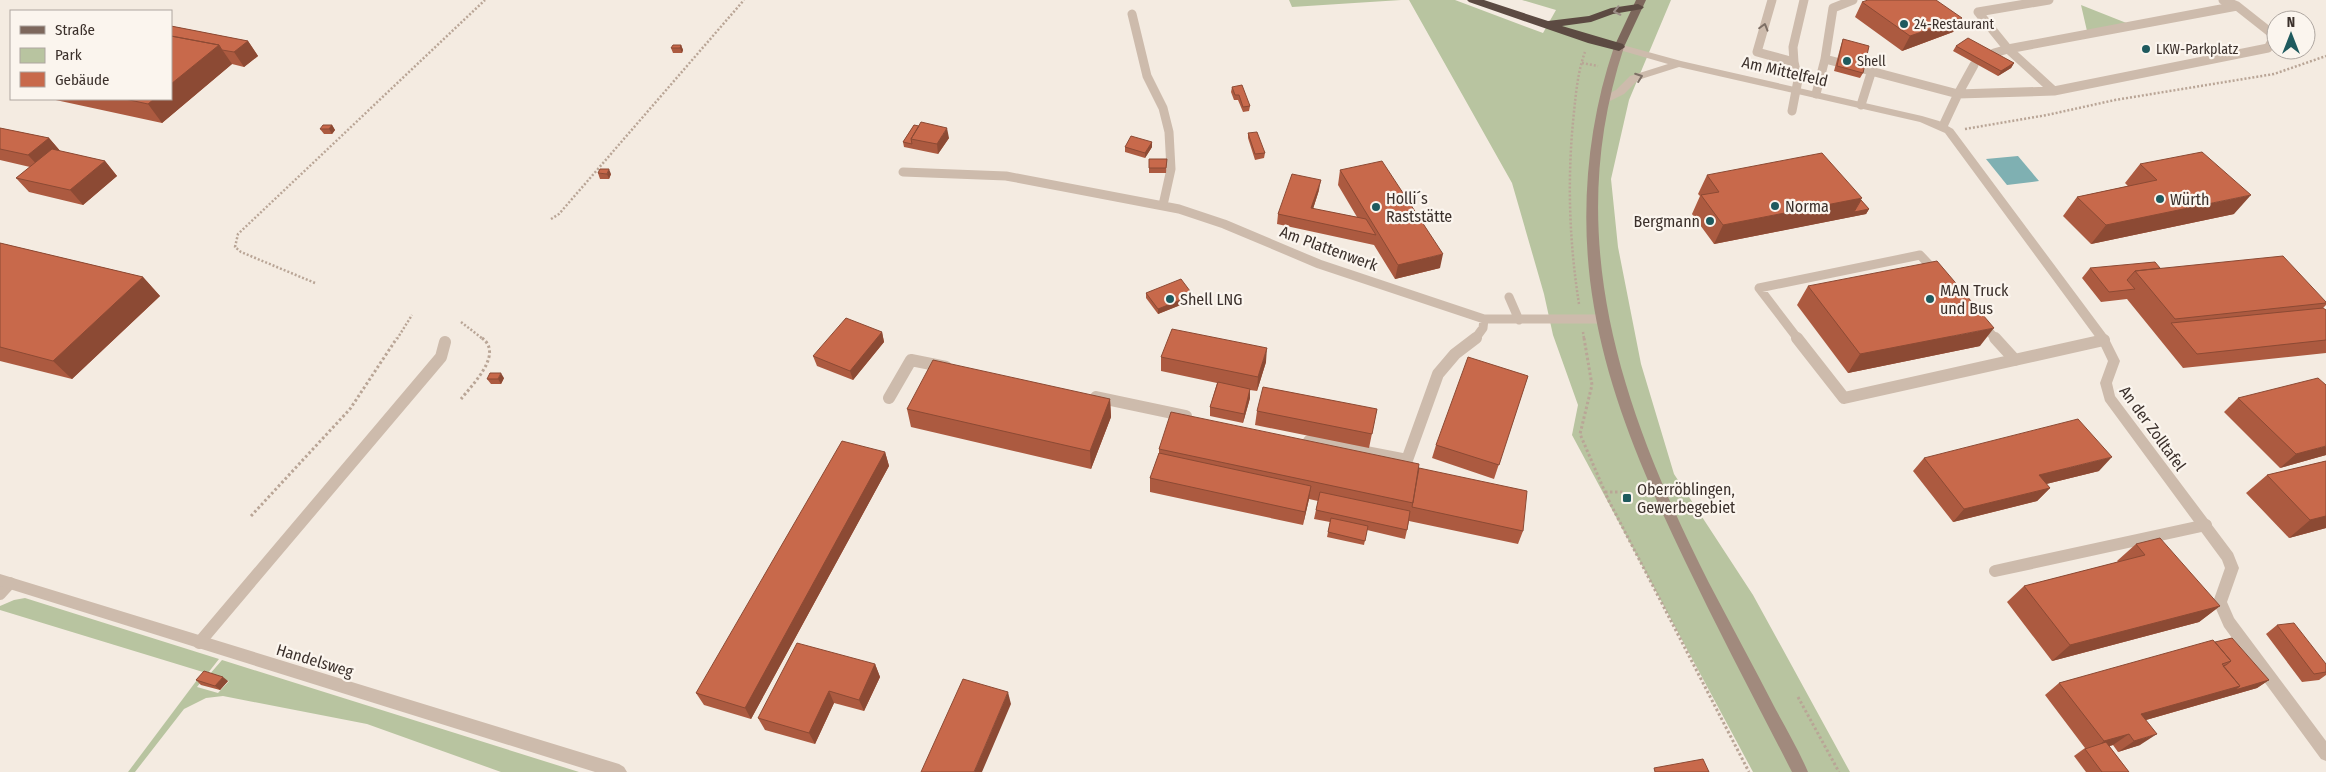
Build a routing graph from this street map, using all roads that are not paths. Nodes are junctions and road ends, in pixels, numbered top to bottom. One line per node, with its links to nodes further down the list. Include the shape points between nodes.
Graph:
1 (1474, 0): 10 (highway)
2 (1772, 0): 15 (lane, one-way to 2, via 1757,52)
3 (1804, 0): 15 (lane)
4 (1853, 0): 14 (lane, via 1833,8)
5 (2049, 0): 12 (lane, via 1978,12)
6 (2223, 0): 8 (lane)
7 (1639, 4): 10 (highway, one-way to 10, via 1591,19); 11 (main road)
8 (2237, 6): 12 (lane); 20 (lane, via 2274,36 2268,48)
9 (1132, 14): 28 (lane, via 1150,86 1163,107 1169,129 1170,182)
10 (1547, 25): 11 (highway)
11 (1619, 47): 16 (street, Am Mittelfeld); 23 (main road)
12 (2008, 49): 13 (lane); 20 (lane)
13 (1994, 54)
14 (1824, 59): 18 (lane); 21 (lane)
15 (1794, 62): 19 (lane, via 1798,69)
16 (1679, 64): 19 (street, Am Mittelfeld); 23 (street, one-way to 16, via 1620,92 1634,78)
17 (1974, 65): 22 (lane)
18 (1872, 70): 22 (lane); 24 (lane)
19 (1797, 89): 21 (street, Am Mittelfeld); 25 (lane)
20 (2054, 91): 22 (lane)
21 (1816, 94): 24 (street, Am Mittelfeld)
22 (1958, 94): 26 (lane)
23 (1604, 100): 33 (main road, via 1591,208 1592,258)
24 (1861, 105): 26 (street, Am Mittelfeld, via 1922,119)
25 (1792, 111)
26 (1946, 129): 35 (street, An der Zolltafel)
27 (903, 172): 28 (lane, Am Plattenwerk, via 1006,176)
28 (1163, 205): 32 (lane, Am Plattenwerk, via 1215,221 1319,264)
29 (1945, 283): 37 (lane, via 1920,255 1759,288 1844,398)
30 (1509, 297): 34 (lane)
31 (1970, 311): 37 (lane)
32 (1484, 319): 34 (lane, Am Plattenwerk); 42 (lane, via 1483,328 1475,339 1455,354 1438,374 1407,460)
33 (1602, 319): 34 (lane, Am Plattenwerk); 50 (main road, via 1623,402 1658,490)
34 (1519, 320)
35 (2104, 340): 37 (lane); 43 (street, An der Zolltafel, via 2114,361 2105,378 2104,388 2109,398)
36 (445, 342): 47 (lane, via 441,357)
37 (2015, 360)
38 (960, 370): 40 (lane, via 911,360)
39 (1086, 395): 41 (lane)
40 (889, 398)
41 (1193, 417)
42 (1300, 439)
43 (2206, 525): 44 (lane); 48 (street, An der Zolltafel, via 2232,568 2220,602 2229,622)
44 (1995, 571)
45 (5, 581): 46 (lane); 47 (street, Handelsweg)
46 (0, 594)
47 (199, 643): 49 (street, Handelsweg)
48 (2326, 754)
49 (619, 772)
50 (1800, 772)

